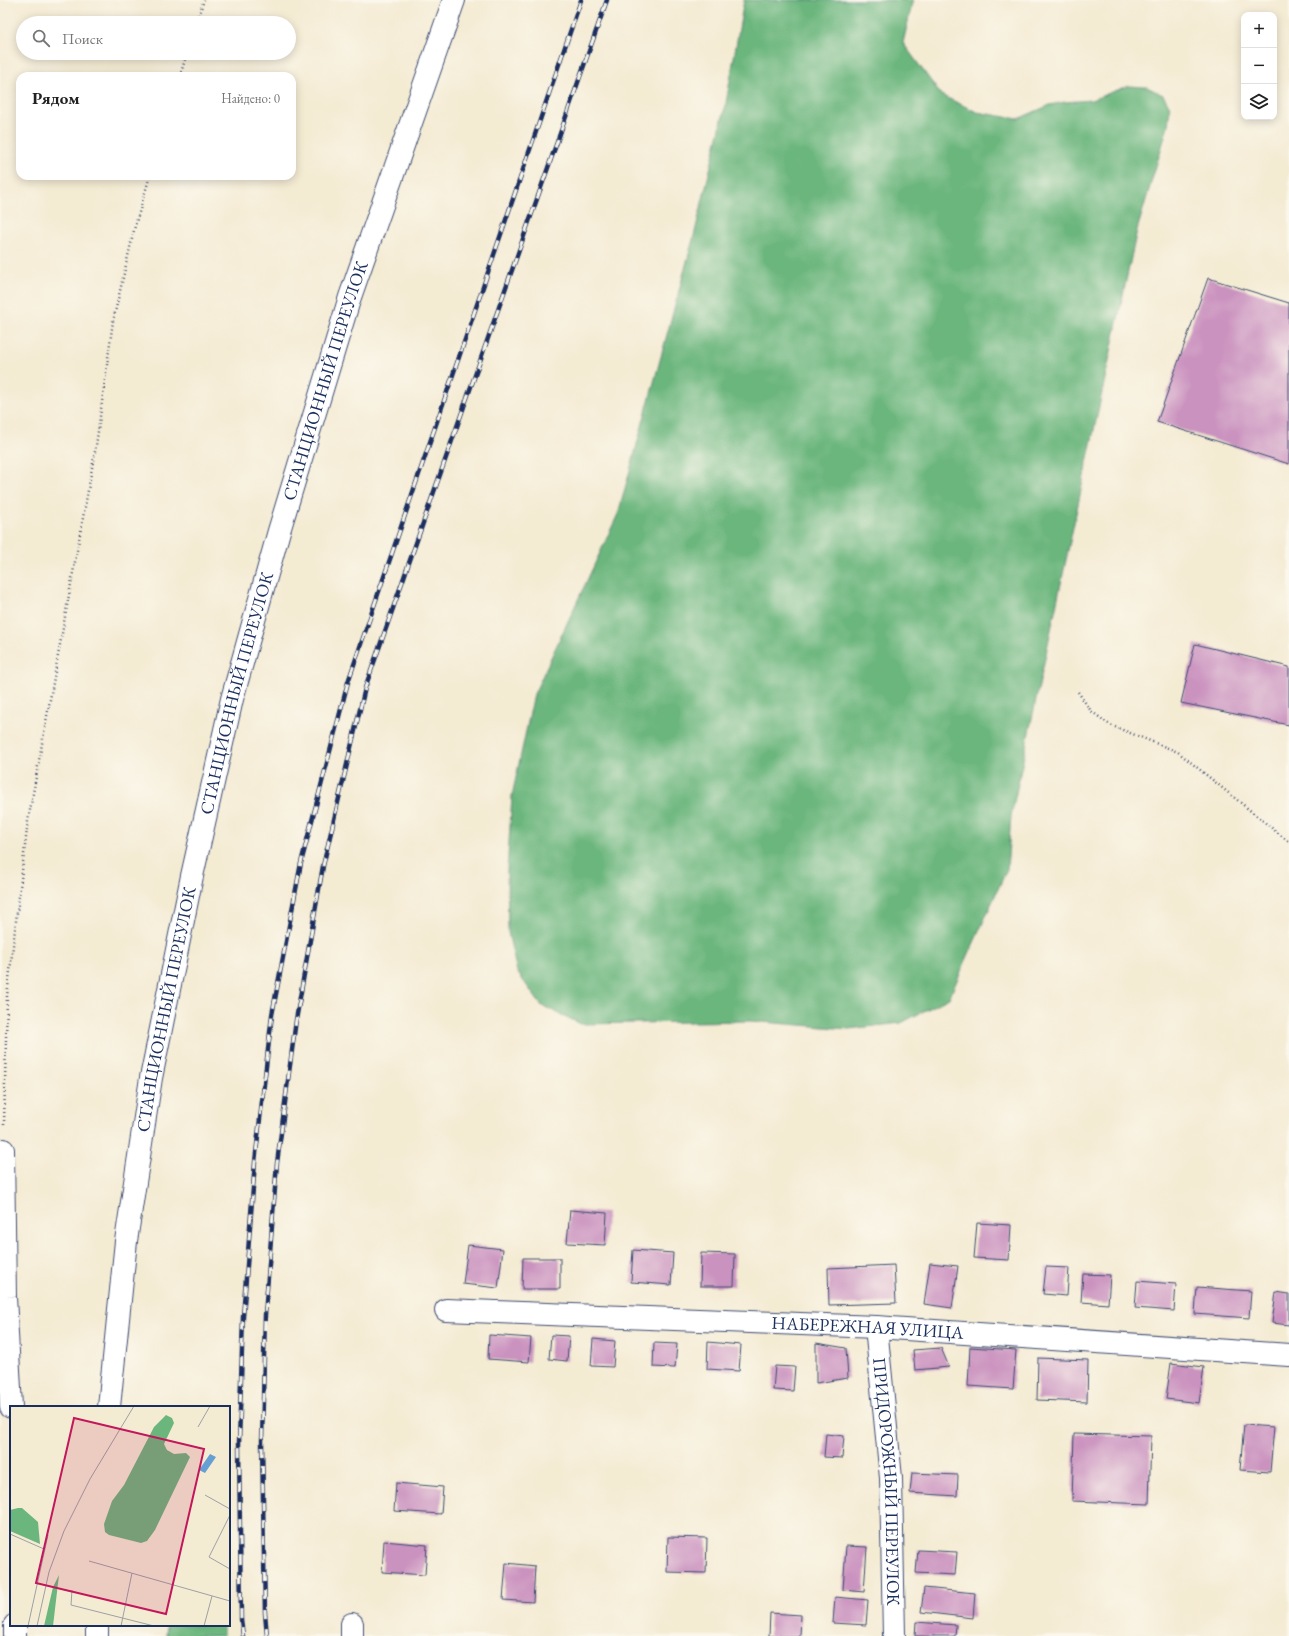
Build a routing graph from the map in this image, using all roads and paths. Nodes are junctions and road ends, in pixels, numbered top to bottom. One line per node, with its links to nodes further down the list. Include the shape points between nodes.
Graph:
1 (204, 0): 3 (path)
2 (454, 0): 15 (main road, СТАНЦИОННЫЙ ПЕРЕУЛОК, via 350,297 279,531 232,699 192,876 151,1078 126,1241)
3 (198, 16)
4 (185, 60): 5 (path)
5 (181, 72)
6 (149, 180): 9 (path, via 135,226 113,321 96,446 28,821 7,996)
7 (1078, 692): 8 (path, via 1091,711 1110,725 1178,752)
8 (1289, 842)
9 (3, 1150): 10 (main road)
10 (3, 1296): 14 (main road)
11 (446, 1310): 12 (main road, НАБЕРЕЖНАЯ УЛИЦА)
12 (876, 1327): 13 (main road, НАБЕРЕЖНАЯ УЛИЦА); 16 (main road, ПРИДОРОЖНЫЙ ПЕРЕУЛОК, via 891,1478)
13 (1289, 1355)
14 (11, 1406)
15 (109, 1406)
16 (894, 1636)

